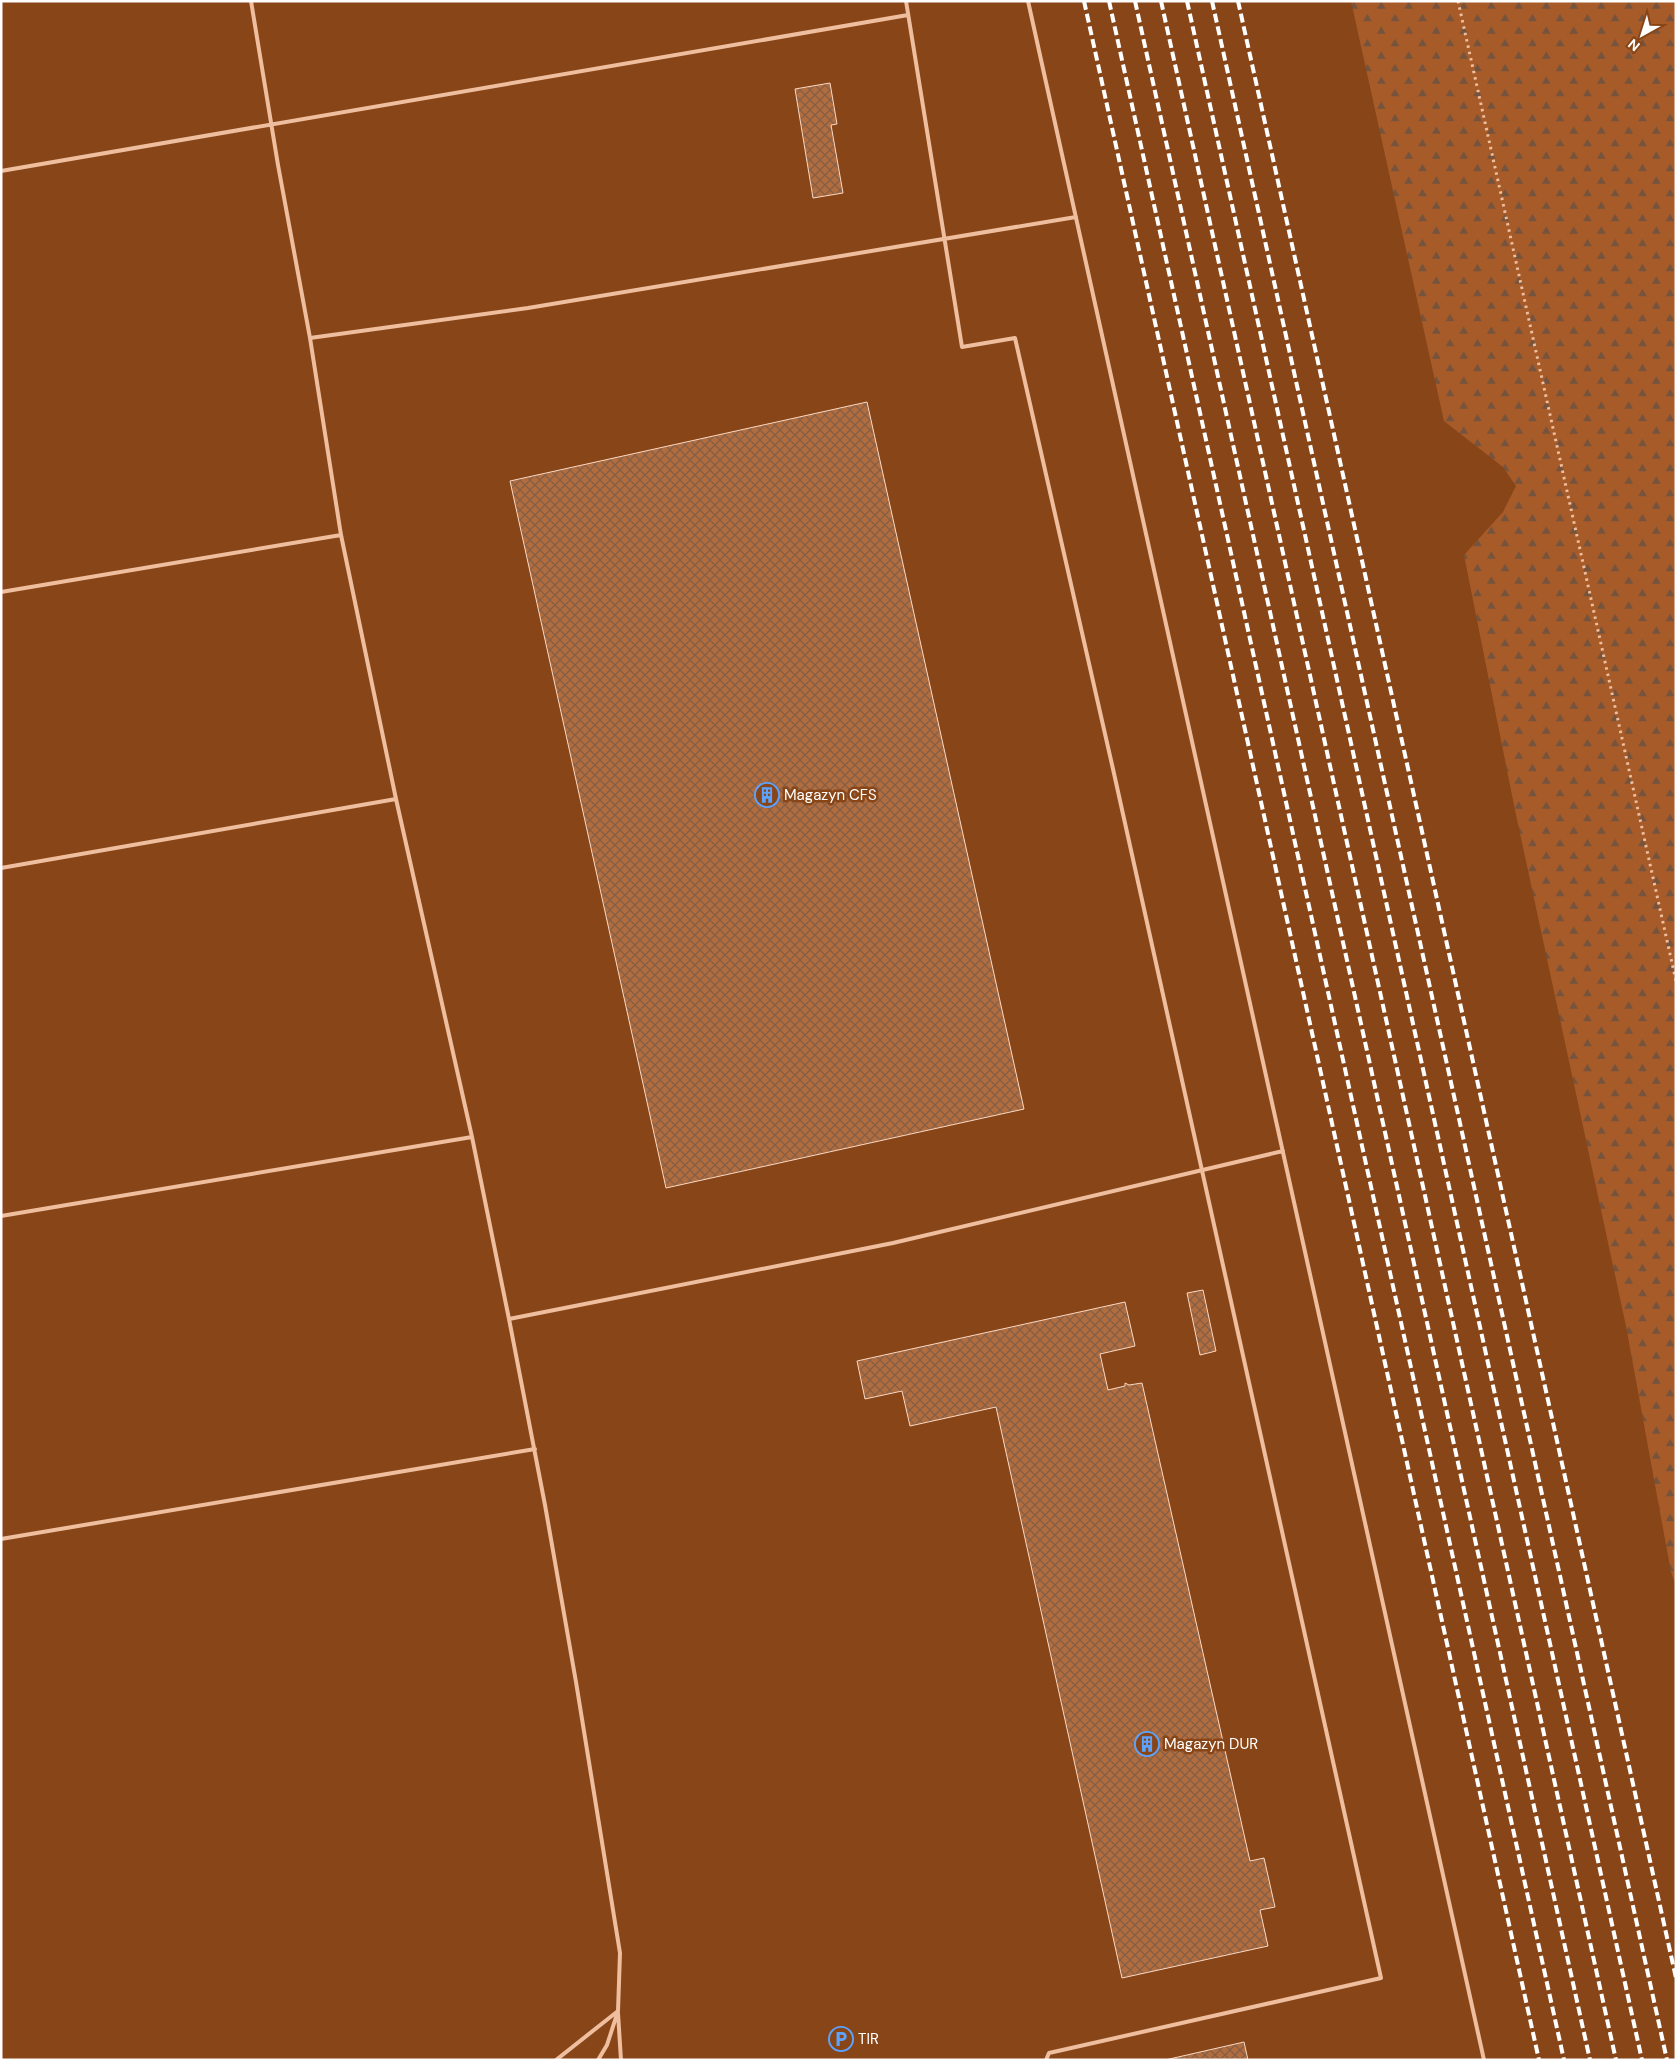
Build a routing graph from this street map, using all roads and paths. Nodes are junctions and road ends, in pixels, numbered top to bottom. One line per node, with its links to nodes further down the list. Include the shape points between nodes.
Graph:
1 (251, 1): 6 (lane)
2 (906, 1): 5 (lane)
3 (1028, 1): 8 (lane)
4 (1458, 1): 15 (path)
5 (908, 15): 6 (lane); 9 (lane)
6 (271, 125): 7 (lane); 10 (lane)
7 (1, 171)
8 (1076, 218): 9 (lane); 17 (lane)
9 (945, 239): 10 (lane, via 528,308); 18 (lane, via 962,347 1015,338)
10 (310, 338): 11 (lane)
11 (341, 535): 12 (lane); 13 (lane)
12 (1, 592)
13 (396, 799): 14 (lane); 16 (lane)
14 (1, 868)
15 (1676, 981)
16 (472, 1137): 19 (lane); 20 (lane)
17 (1283, 1151): 18 (lane); 28 (lane)
18 (1202, 1170): 20 (lane, via 893,1243); 27 (lane, via 1381,1978 1049,2054)
19 (1, 1216)
20 (509, 1319): 21 (lane)
21 (535, 1449): 22 (lane); 23 (lane, via 618,1932)
22 (1, 1539)
23 (618, 2011): 24 (lane); 25 (lane, via 613,2030); 26 (lane)
24 (556, 2060)
25 (598, 2060)
26 (621, 2060)
27 (1046, 2060)
28 (1484, 2060)

